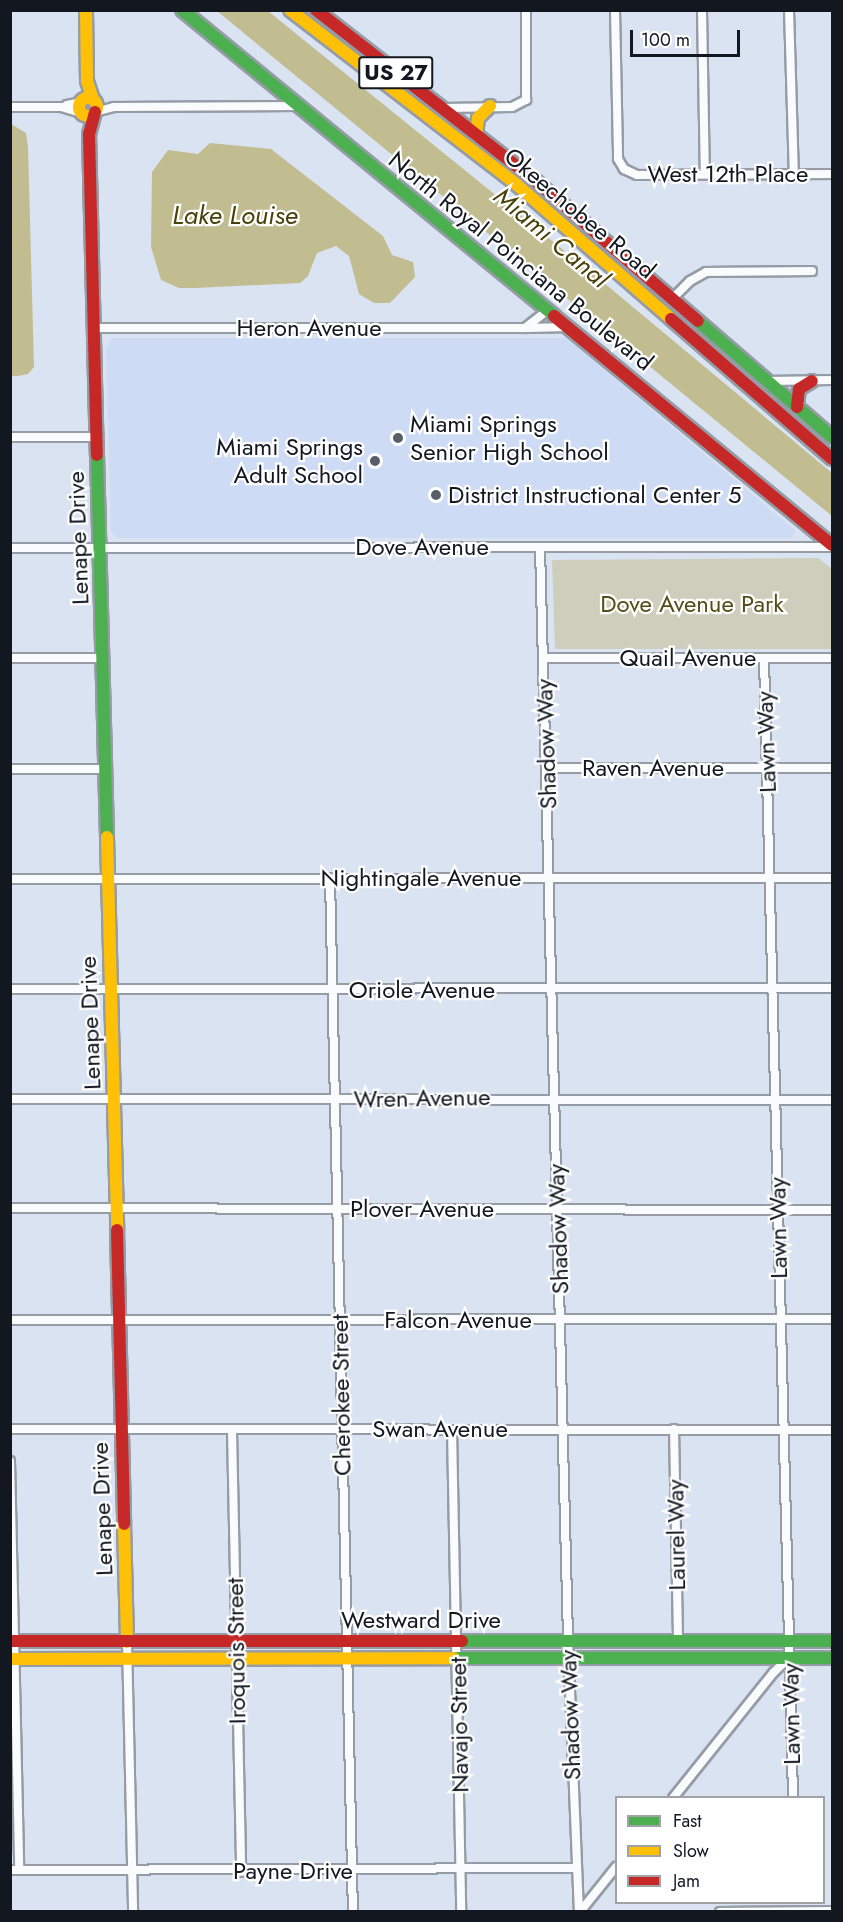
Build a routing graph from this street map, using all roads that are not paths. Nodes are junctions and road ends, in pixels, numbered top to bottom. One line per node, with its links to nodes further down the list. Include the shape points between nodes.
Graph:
1 (86, 10): 15 (main road)
2 (182, 10): 12 (main road, North Royal Poinciana Boulevard)
3 (290, 10): 10 (main road, Okeechobee Road / US 27)
4 (307, 10): 10 (main road)
5 (316, 10): 16 (main road, Okeechobee Road / US 27)
6 (526, 10): 13 (street, via 528,91 522,105)
7 (615, 10): 18 (street, West 12th Place, via 618,159 624,169 637,175)
8 (702, 10): 18 (street)
9 (789, 10): 19 (street)
10 (312, 28): 11 (main road, Okeechobee Road / US 27)
11 (406, 101): 16 (main road); 22 (main road, Okeechobee Road / US 27)
12 (300, 106): 15 (street); 26 (main road, North Royal Poinciana Boulevard)
13 (490, 106): 16 (street); 17 (main road, via 478,118)
14 (10, 107): 15 (street)
15 (88, 107): 28 (main road, Lenape Drive)
16 (441, 108): 17 (main road, Okeechobee Road / US 27)
17 (476, 135): 21 (main road, Okeechobee Road / US 27)
18 (705, 174): 19 (street, West 12th Place)
19 (794, 174): 20 (street, West 12th Place)
20 (832, 174)
21 (538, 183): 22 (main road, via 526,181); 25 (main road, Okeechobee Road / US 27)
22 (516, 185): 24 (main road, Okeechobee Road / US 27)
23 (812, 271): 25 (street, via 706,272)
24 (639, 290): 25 (main road); 30 (main road, Okeechobee Road / US 27)
25 (672, 299): 32 (main road, Okeechobee Road / US 27)
26 (548, 310): 27 (main road, North Royal Poinciana Boulevard); 29 (street)
27 (569, 327): 29 (street, Heron Avenue); 39 (main road, North Royal Poinciana Boulevard)
28 (94, 328): 29 (street, Heron Avenue); 36 (main road, Lenape Drive)
29 (525, 328)
30 (734, 373): 32 (main road); 38 (main road, Okeechobee Road / US 27)
31 (832, 380): 33 (street)
32 (767, 381): 33 (street); 34 (main road, Okeechobee Road / US 27)
33 (812, 381): 34 (main road, via 799,389)
34 (797, 406): 37 (main road, Okeechobee Road / US 27)
35 (10, 437): 36 (street)
36 (96, 437): 40 (main road, Lenape Drive)
37 (832, 438)
38 (832, 459)
39 (832, 546): 41 (street, Dove Avenue)
40 (100, 547): 41 (street, Dove Avenue); 42 (street, Dove Avenue); 44 (main road, Lenape Drive)
41 (540, 547): 45 (street, Shadow Way)
42 (10, 548)
43 (10, 658): 44 (street)
44 (102, 658): 52 (main road, Lenape Drive)
45 (544, 658): 46 (street, Quail Avenue); 48 (street, Shadow Way)
46 (764, 658): 47 (street, Quail Avenue); 49 (street, Lawn Way)
47 (832, 658)
48 (546, 768): 49 (street, Raven Avenue); 58 (street, Shadow Way)
49 (768, 768): 50 (street, Raven Avenue); 55 (street, Lawn Way)
50 (832, 768)
51 (10, 769): 52 (street)
52 (104, 769): 53 (main road, Lenape Drive)
53 (107, 878): 54 (street, Nightingale Avenue); 57 (street, Nightingale Avenue); 61 (main road, Lenape Drive)
54 (330, 878): 58 (street, Nightingale Avenue); 62 (street, Cherokee Street)
55 (769, 878): 56 (street, Nightingale Avenue); 58 (street, Nightingale Avenue); 63 (street, Lawn Way)
56 (832, 878)
57 (10, 879)
58 (550, 879): 64 (street, Shadow Way)
59 (832, 988): 63 (street, Oriole Avenue)
60 (10, 989): 61 (street, Oriole Avenue)
61 (110, 989): 62 (street, Oriole Avenue); 67 (main road, Lenape Drive)
62 (331, 989): 64 (street, Oriole Avenue); 68 (street, Cherokee Street)
63 (773, 989): 64 (street, Oriole Avenue); 69 (street, Lawn Way)
64 (552, 990): 65 (street, Shadow Way)
65 (553, 1097): 68 (street, Wren Avenue); 69 (street, Wren Avenue); 74 (street, Shadow Way)
66 (10, 1099): 67 (street, Wren Avenue)
67 (113, 1099): 68 (street, Wren Avenue); 73 (main road, Lenape Drive)
68 (333, 1099): 72 (street, Cherokee Street)
69 (776, 1100): 70 (street, Wren Avenue); 76 (street, Lawn Way)
70 (832, 1100)
71 (10, 1208): 73 (street, Plover Avenue)
72 (336, 1208): 73 (street, Plover Avenue); 74 (street, Plover Avenue); 77 (street, Cherokee Street)
73 (116, 1209): 81 (main road, Lenape Drive)
74 (558, 1210): 76 (street, Plover Avenue); 82 (street, Shadow Way)
75 (832, 1210): 76 (street, Plover Avenue)
76 (778, 1211): 78 (street, Lawn Way)
77 (339, 1319): 81 (street, Falcon Avenue); 82 (street, Falcon Avenue); 87 (street, Cherokee Street)
78 (781, 1319): 79 (street, Falcon Avenue); 82 (street, Falcon Avenue); 89 (street, Lawn Way)
79 (832, 1319)
80 (10, 1320): 81 (street, Falcon Avenue)
81 (118, 1320): 86 (main road, Lenape Drive)
82 (561, 1320): 83 (street, Shadow Way)
83 (564, 1428): 84 (street, Swan Avenue); 88 (street, Swan Avenue); 93 (street, Shadow Way)
84 (674, 1429): 89 (street, Swan Avenue); 99 (street, Laurel Way)
85 (10, 1430): 86 (street, Swan Avenue)
86 (121, 1430): 91 (street, Swan Avenue); 95 (main road, Lenape Drive)
87 (342, 1430): 88 (street, Swan Avenue); 91 (street, Swan Avenue); 97 (street, Cherokee Street)
88 (452, 1430): 98 (street, Navajo Street)
89 (783, 1430): 90 (street, Swan Avenue); 100 (street, Lawn Way)
90 (832, 1430)
91 (232, 1431): 96 (street, Iroquois Street)
92 (10, 1461): 94 (street)
93 (568, 1640): 98 (main road, Westward Drive); 99 (main road, Westward Drive); 109 (street, Shadow Way)
94 (13, 1641): 95 (main road, Westward Drive); 108 (street)
95 (127, 1641): 96 (main road, Westward Drive); 102 (street, Lenape Drive)
96 (236, 1641): 97 (main road, Westward Drive); 103 (street, Iroquois Street)
97 (346, 1641): 98 (main road, Westward Drive); 104 (street, Cherokee Street)
98 (457, 1641): 105 (street, Navajo Street)
99 (678, 1641): 100 (main road, Westward Drive)
100 (789, 1641): 101 (main road, Westward Drive); 106 (street, Lawn Way)
101 (832, 1641)
102 (127, 1658): 103 (main road, Westward Drive); 108 (main road, Westward Drive); 117 (street, Lenape Drive)
103 (236, 1658): 104 (main road, Westward Drive); 118 (street, Iroquois Street)
104 (347, 1658): 105 (main road, Westward Drive); 115 (street, Cherokee Street)
105 (458, 1658): 109 (main road, Westward Drive); 116 (street, Navajo Street)
106 (789, 1658): 107 (main road, Westward Drive); 109 (main road, Westward Drive); 110 (street); 111 (street, Lawn Way)
107 (832, 1658)
108 (14, 1659): 114 (street)
109 (568, 1659): 113 (street, Shadow Way)
110 (674, 1796)
111 (793, 1796)
112 (615, 1868): 122 (street)
113 (574, 1869): 116 (street, Payne Drive); 122 (street, Shadow Way)
114 (15, 1870): 117 (street, Payne Drive)
115 (352, 1870): 116 (street, Payne Drive); 118 (street, Payne Drive); 120 (street, Cherokee Street)
116 (461, 1870): 121 (street, Navajo Street)
117 (132, 1871): 118 (street, Payne Drive); 119 (street, Lenape Drive)
118 (241, 1872)
119 (133, 1911)
120 (353, 1911)
121 (461, 1911)
122 (579, 1911)
123 (720, 1911): 124 (street)
124 (796, 1911): 125 (street)
125 (832, 1911)

